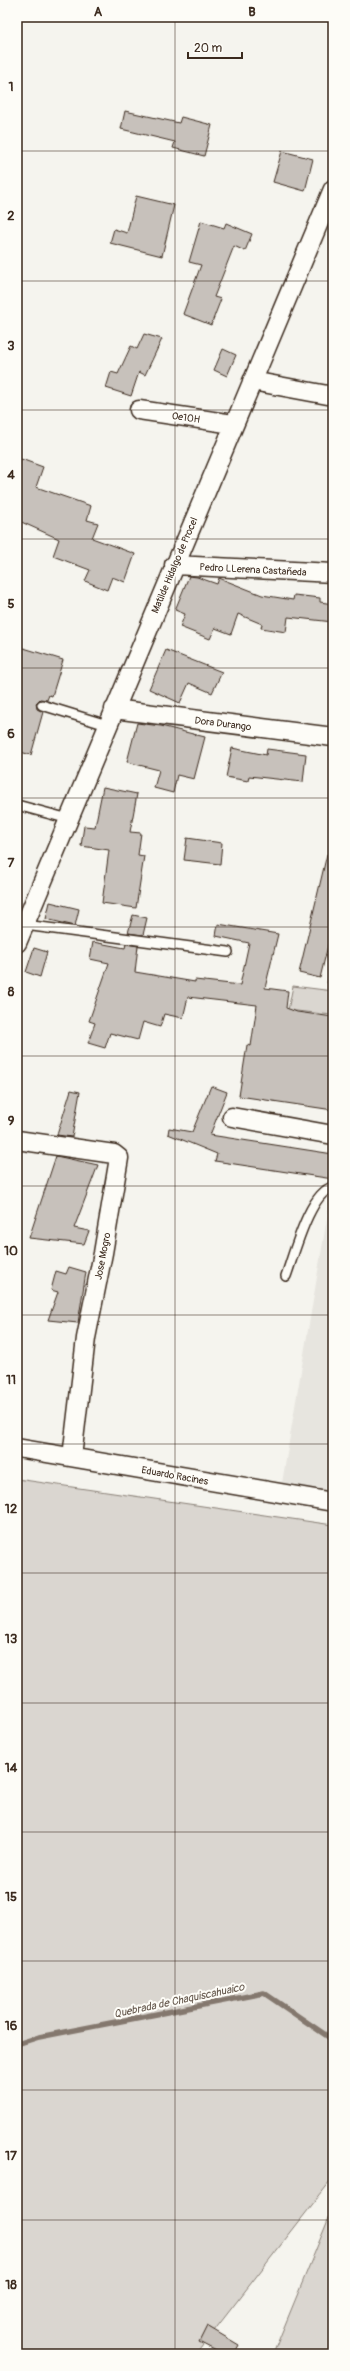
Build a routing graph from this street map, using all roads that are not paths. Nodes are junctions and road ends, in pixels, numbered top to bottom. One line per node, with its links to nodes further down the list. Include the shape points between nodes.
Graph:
1 (333, 189): 2 (street, Matilde Hidalgo de Procel)
2 (329, 207): 3 (street, Matilde Hidalgo de Procel)
3 (252, 381): 4 (street); 6 (street, Matilde Hidalgo de Procel)
4 (333, 396)
5 (139, 410): 6 (street, Oe10H)
6 (233, 424): 7 (street, Matilde Hidalgo de Procel)
7 (174, 565): 8 (street, Pedro LLerena Castañeda); 10 (street, Matilde Hidalgo de Procel)
8 (333, 573)
9 (42, 705): 10 (lane)
10 (110, 717): 11 (street, Dora Durango); 13 (street, Matilde Hidalgo de Procel)
11 (333, 737)
12 (17, 806): 13 (lane)
13 (69, 819): 14 (street, Matilde Hidalgo de Procel)
14 (25, 925): 15 (street, Matilde Hidalgo de Procel); 16 (lane)
15 (17, 942)
16 (228, 952)
17 (232, 1117): 18 (street)
18 (333, 1135)
19 (17, 1140): 23 (street, Jose Mogro, via 114,1154 119,1158 86,1338)
20 (333, 1187): 21 (lane, via 326,1189 315,1201)
21 (286, 1276)
22 (17, 1448): 23 (street, Eduardo Racines)
23 (72, 1457): 24 (street, Eduardo Racines)
24 (333, 1502)

